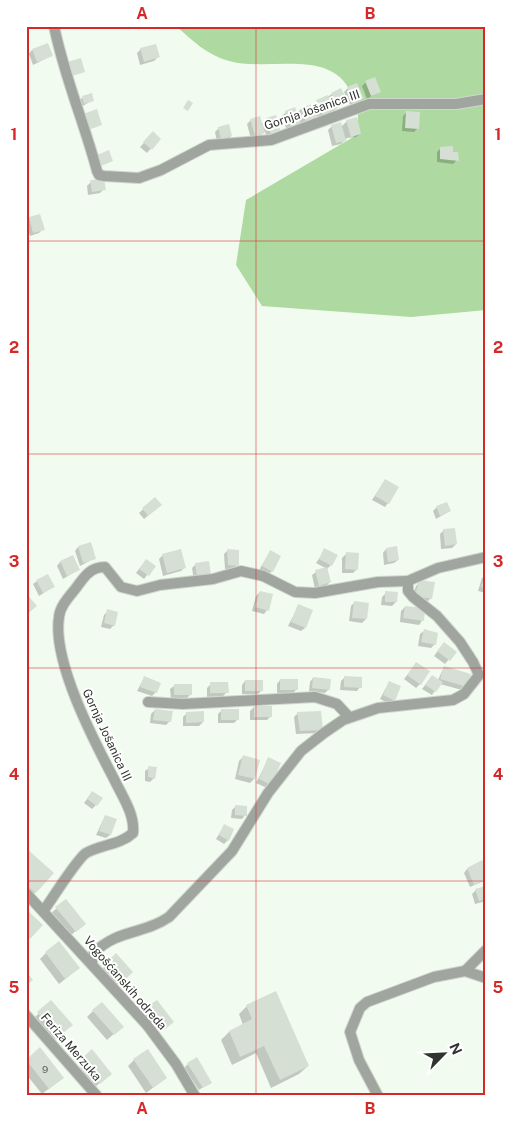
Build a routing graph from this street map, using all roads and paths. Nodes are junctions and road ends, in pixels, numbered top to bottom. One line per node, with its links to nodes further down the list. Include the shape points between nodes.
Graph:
1 (54, 26): 2 (street, Gornja Jošanica III, via 97,171 104,176 139,178 209,145 271,140 369,104 456,104)
2 (486, 99)
3 (486, 557): 4 (street, Gornja Jošanica III, via 438,568)
4 (408, 582): 6 (street, via 408,591 413,597 437,616 460,642 474,662 478,675 464,694 453,700 378,708); 8 (street, Gornja Jošanica III, via 378,582 314,593 295,592 263,576 241,571 213,579 137,591 121,587 105,567 86,574 62,607 58,618 60,644 74,694 131,816 133,833 123,841 80,858)
5 (148, 702): 6 (street, via 183,704 315,697 337,704)
6 (349, 717): 10 (street, via 301,751 268,793 232,851 168,917 156,926 113,937 94,953)
7 (26, 893): 8 (street, Vogošćanskih odreda)
8 (44, 910): 10 (street, Vogošćanskih odreda)
9 (486, 950): 11 (street)
10 (92, 963): 15 (street, Vogošćanskih odreda, via 147,1025)
11 (465, 971): 12 (street); 16 (street, via 434,978 366,1002 360,1008 350,1032 359,1060)
12 (486, 978)
13 (26, 1015): 14 (street, Feriza Merzuka)
14 (97, 1096)
15 (196, 1096)
16 (378, 1096)

